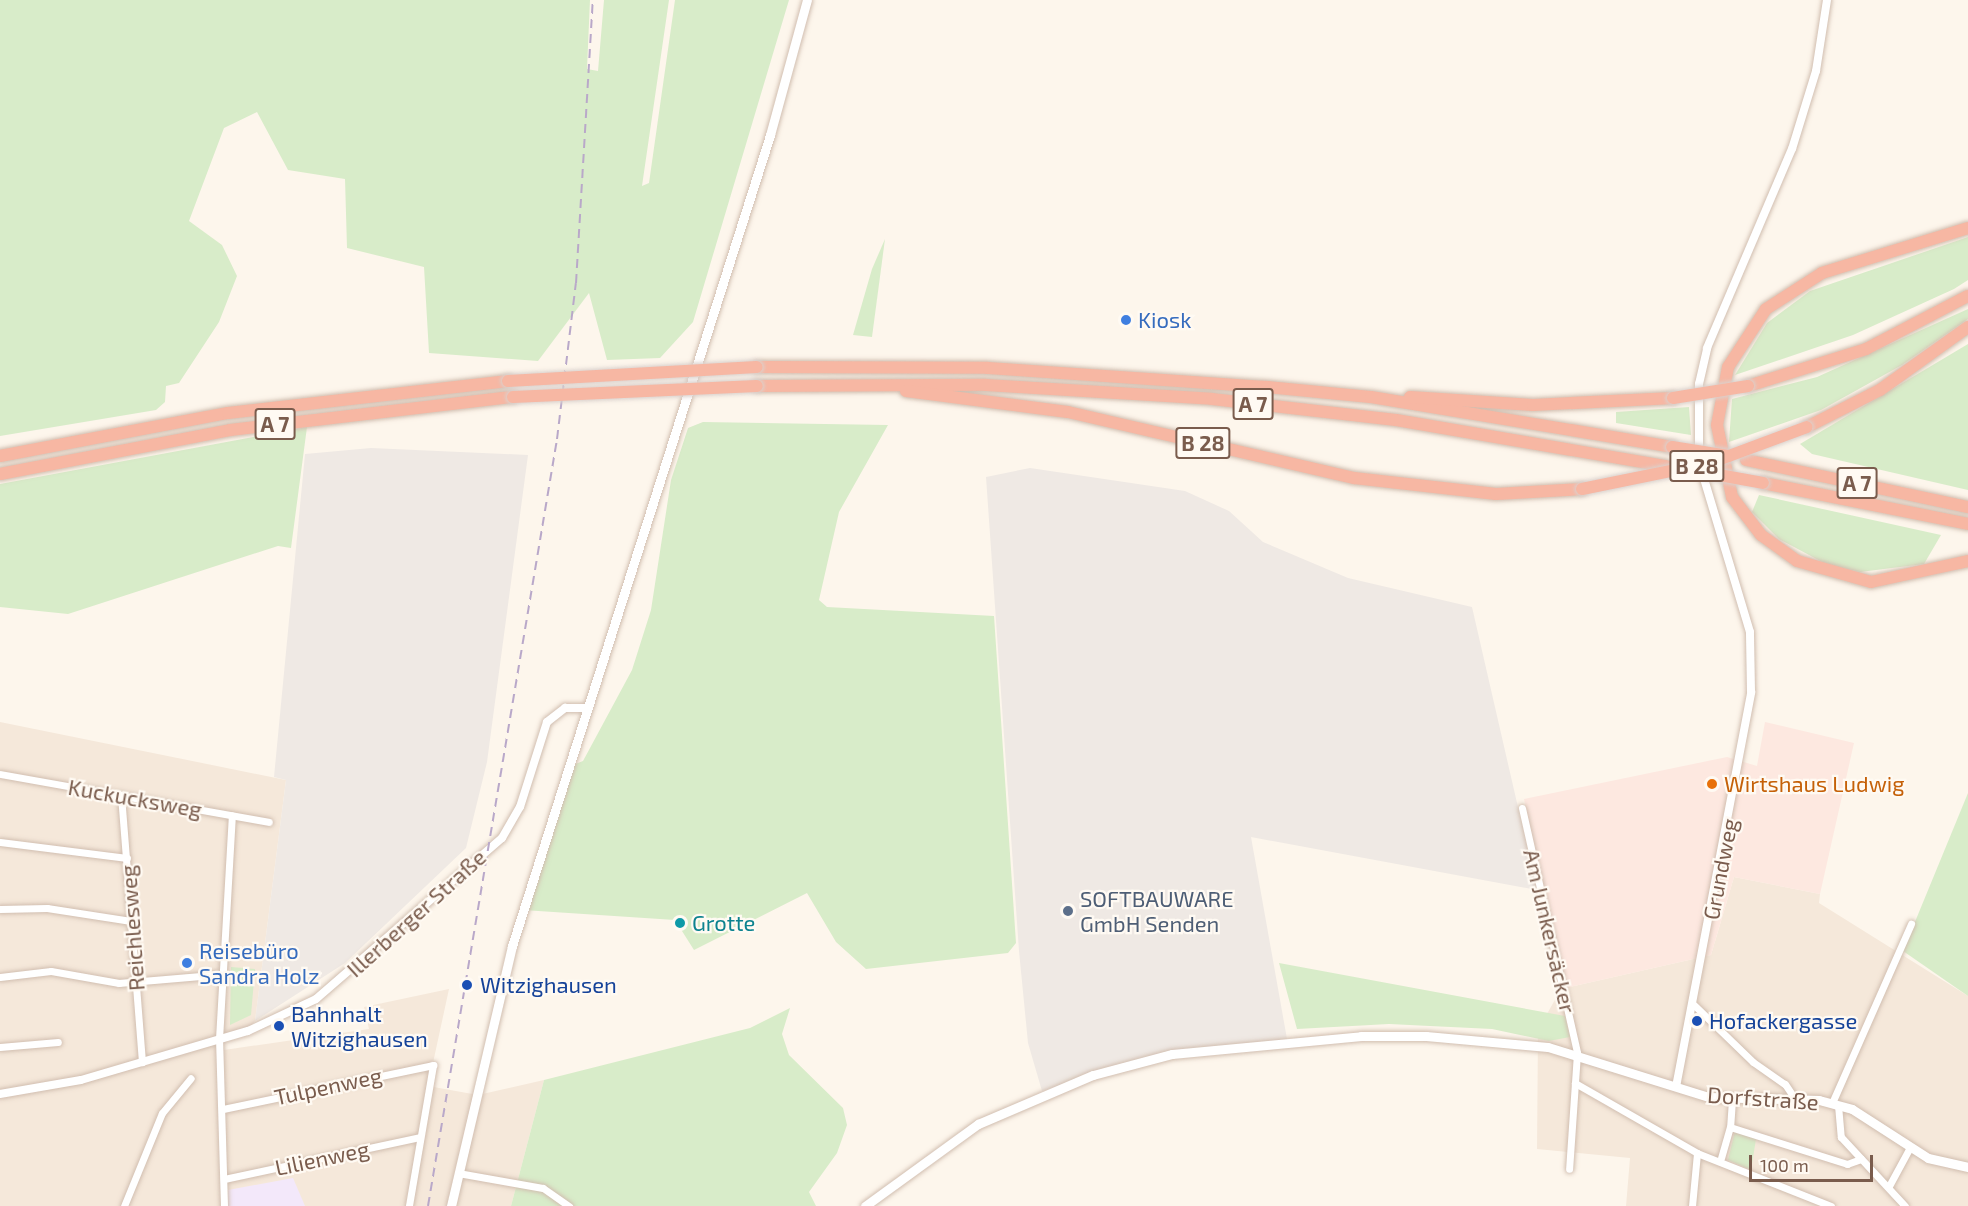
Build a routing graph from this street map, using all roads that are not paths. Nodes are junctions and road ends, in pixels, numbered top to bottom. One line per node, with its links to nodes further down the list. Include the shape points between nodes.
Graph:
1 (807, 0): 13 (main road, via 770,135)
2 (1827, 0): 27 (street, Grundweg, via 1807,106 1771,204 1720,314 1699,384 1699,462 1750,632 1751,692)
3 (1968, 228): 12 (highway, via 1822,273 1766,309 1728,368 1717,425 1732,498 1761,535 1797,561 1871,582)
4 (1968, 296): 7 (highway, bridge, via 1866,349 1748,386 1673,398 1533,405)
5 (1968, 327): 6 (highway, B 28, bridge, via 1880,390 1807,427 1710,463 1582,489 1496,494 1389,483 1068,412)
6 (836, 384): 9 (highway, A 7, bridge, via 513,397 263,426); 11 (highway, A 7, bridge, via 997,385 1212,399 1396,420 1763,483)
7 (1371, 397): 8 (highway, A 7, bridge, via 1099,374 757,367 508,381 228,414); 10 (highway, A 7, bridge, via 1746,460)
8 (3, 456)
9 (5, 472)
10 (1968, 507)
11 (1968, 524)
12 (1968, 561)
13 (586, 708): 28 (street, Illerberger Straße, via 566,708 547,722 520,807 502,838 316,999); 49 (main road, via 512,946)
14 (0, 774): 15 (street, Kuckucksweg)
15 (121, 795): 17 (street, Kuckucksweg); 20 (street, Reichlesweg)
16 (1522, 808): 31 (street, Am Junkersäcker)
17 (232, 815): 18 (street, Kuckucksweg); 24 (street)
18 (269, 822)
19 (0, 842): 20 (street)
20 (127, 858): 22 (street, Reichlesweg)
21 (0, 909): 22 (street, via 47,908)
22 (131, 921): 26 (street, Reichlesweg)
23 (1911, 924): 39 (street)
24 (224, 975): 26 (street); 28 (street)
25 (0, 977): 26 (street, via 51,971)
26 (136, 982): 32 (street, Reichlesweg)
27 (1694, 1005): 35 (street, Grundweg); 37 (street, via 1753,1062 1785,1084)
28 (219, 1039): 32 (street, Illerberger Straße); 40 (street)
29 (58, 1042): 30 (street)
30 (0, 1047)
31 (1577, 1053): 34 (street, Am Junkersäcker); 35 (main road, Dorfstraße); 57 (main road, Dorfstraße, via 1426,1036 1361,1036 1288,1040 1141,1060 1010,1107 915,1166)
32 (142, 1062): 36 (street, Illerberger Straße, via 53,1087)
33 (191, 1078): 52 (street, via 162,1113)
34 (1575, 1083): 44 (street); 48 (street, Am Junkersäcker)
35 (1676, 1087): 38 (main road, Dorfstraße)
36 (0, 1094)
37 (1795, 1099): 38 (main road, Dorfstraße); 39 (main road, Dorfstraße)
38 (1732, 1100): 41 (street)
39 (1835, 1104): 43 (main road, Dorfstraße, via 1866,1117); 46 (street, via 1837,1128)
40 (223, 1109): 42 (street, Tulpenweg, via 433,1065); 50 (street)
41 (1730, 1126): 45 (street); 46 (street, via 1847,1164)
42 (420, 1137): 50 (street, Lilienweg); 54 (street)
43 (1909, 1149): 47 (main road, Dorfstraße); 51 (street)
44 (1697, 1153): 45 (street); 58 (street)
45 (1721, 1158): 59 (street, via 1730,1167)
46 (1861, 1159): 51 (street)
47 (1968, 1167)
48 (1569, 1168)
49 (458, 1173): 55 (main road); 56 (street, via 543,1188)
50 (224, 1179): 53 (street)
51 (1889, 1186): 60 (street)
52 (124, 1206)
53 (224, 1206)
54 (409, 1206)
55 (451, 1206)
56 (569, 1206)
57 (866, 1206)
58 (1692, 1206)
59 (1831, 1206)
60 (1905, 1206)

